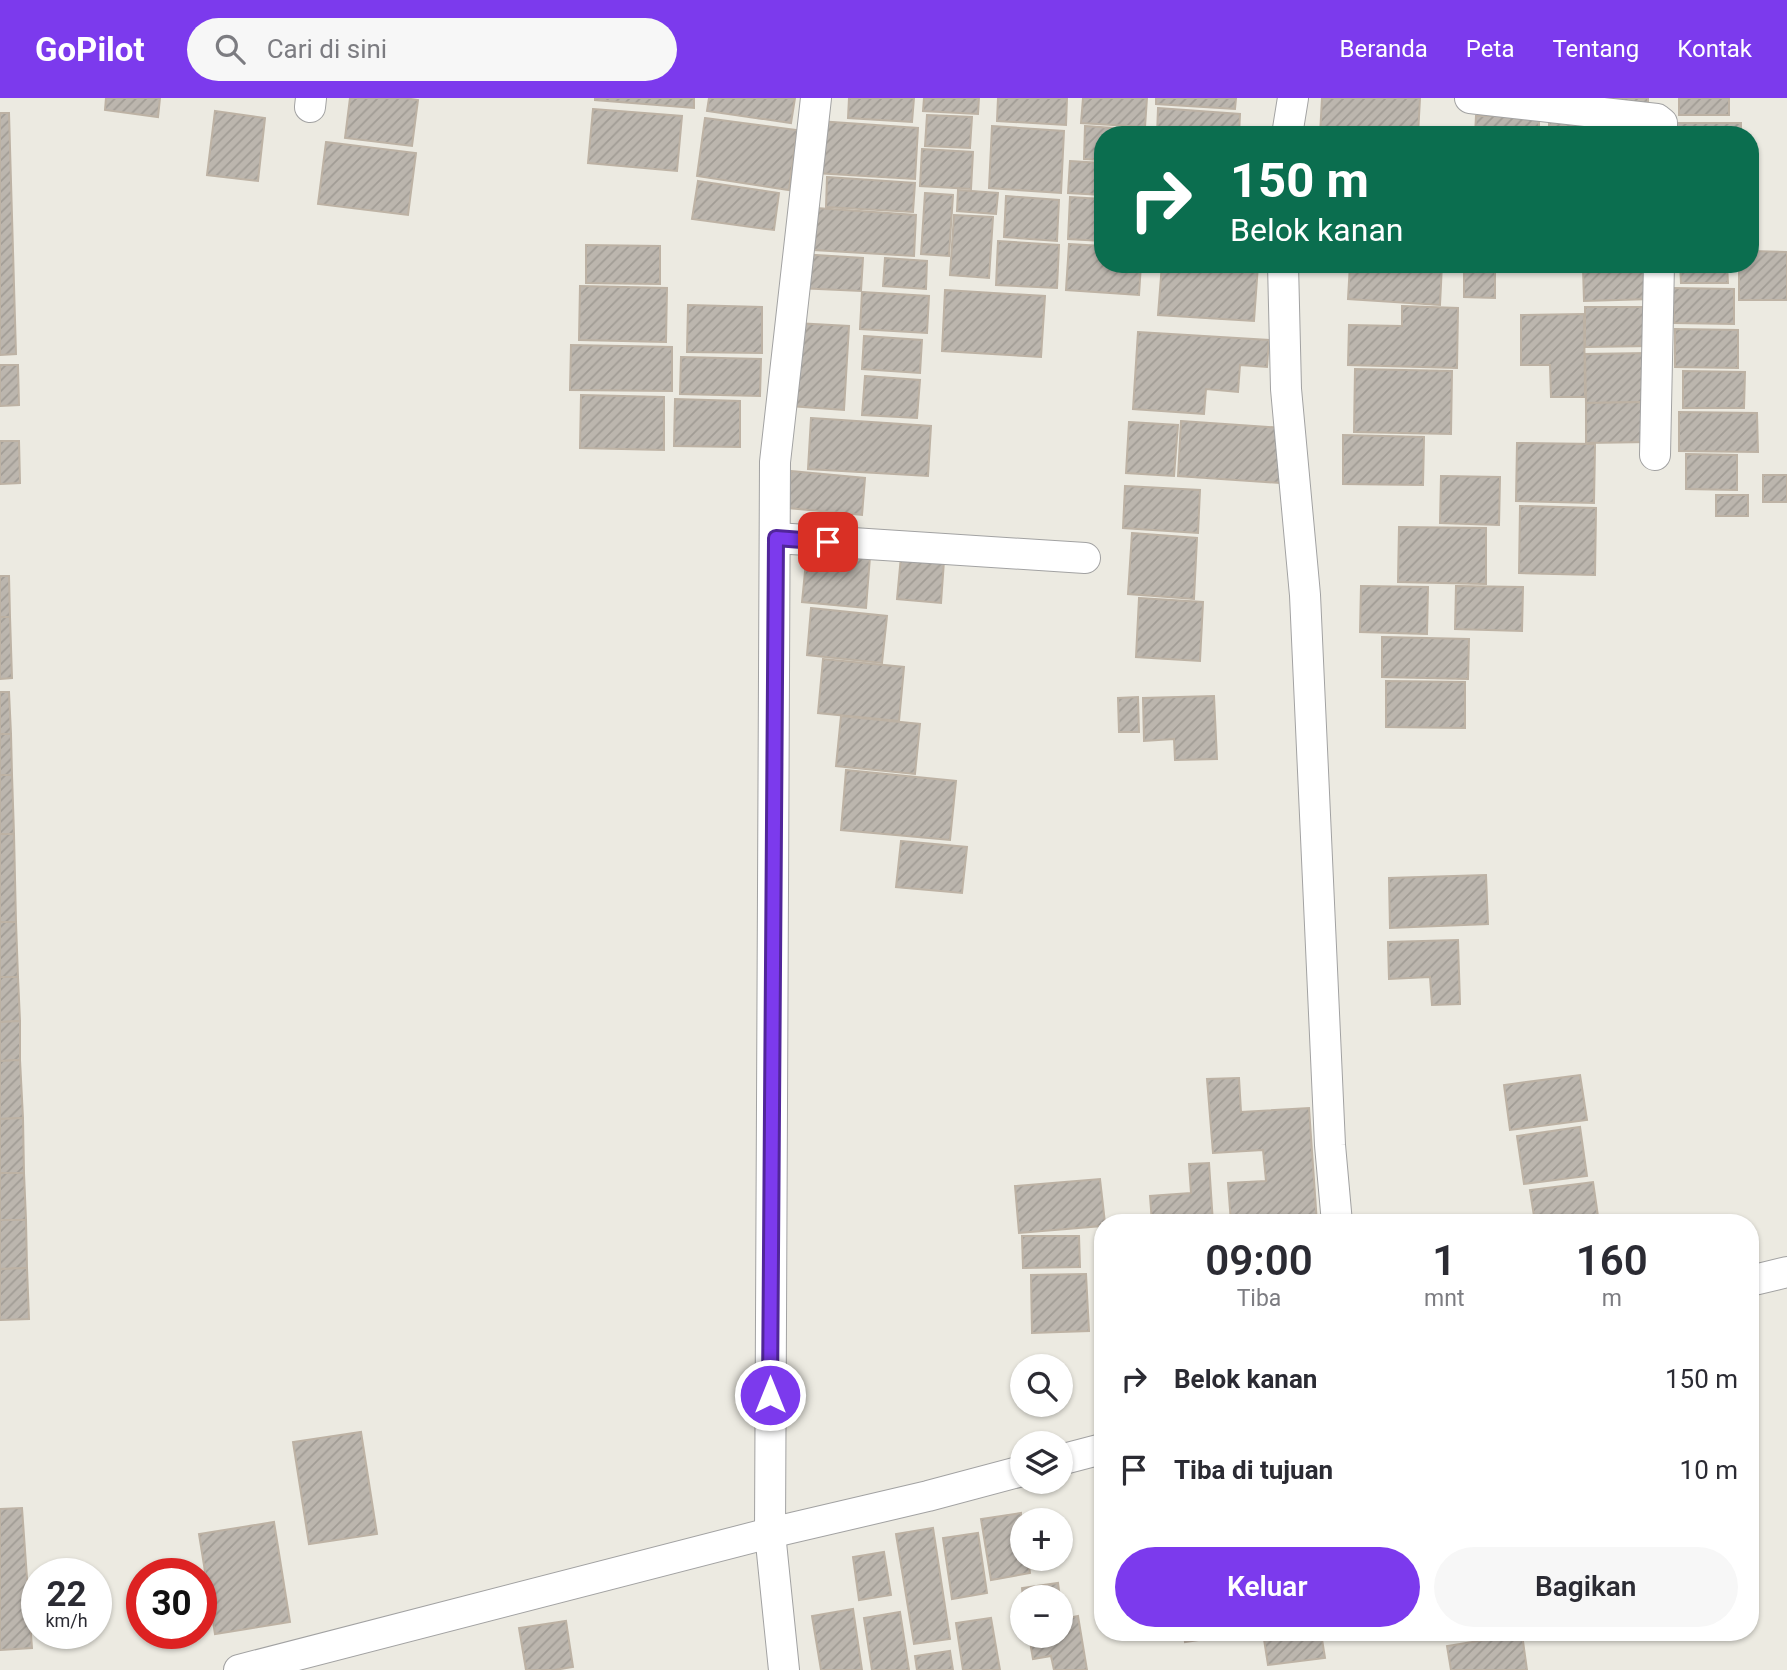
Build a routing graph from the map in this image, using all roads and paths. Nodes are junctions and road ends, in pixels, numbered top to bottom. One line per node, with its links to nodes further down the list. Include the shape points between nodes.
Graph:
1 (816, 98): 9 (street, via 775,462)
2 (1293, 98): 5 (street)
3 (1470, 98): 4 (street)
4 (1658, 117)
5 (1288, 126)
6 (1283, 273): 11 (street, via 1286,389 1305,595)
7 (1659, 273): 8 (street)
8 (1655, 455)
9 (776, 538): 10 (street); 17 (street)
10 (1085, 558)
11 (1336, 1214)
12 (1787, 1272): 13 (street)
13 (1759, 1280)
14 (1094, 1451): 15 (street)
15 (1073, 1457)
16 (1010, 1474): 17 (street)
17 (769, 1534): 18 (street); 19 (street)
18 (239, 1670)
19 (785, 1670)

